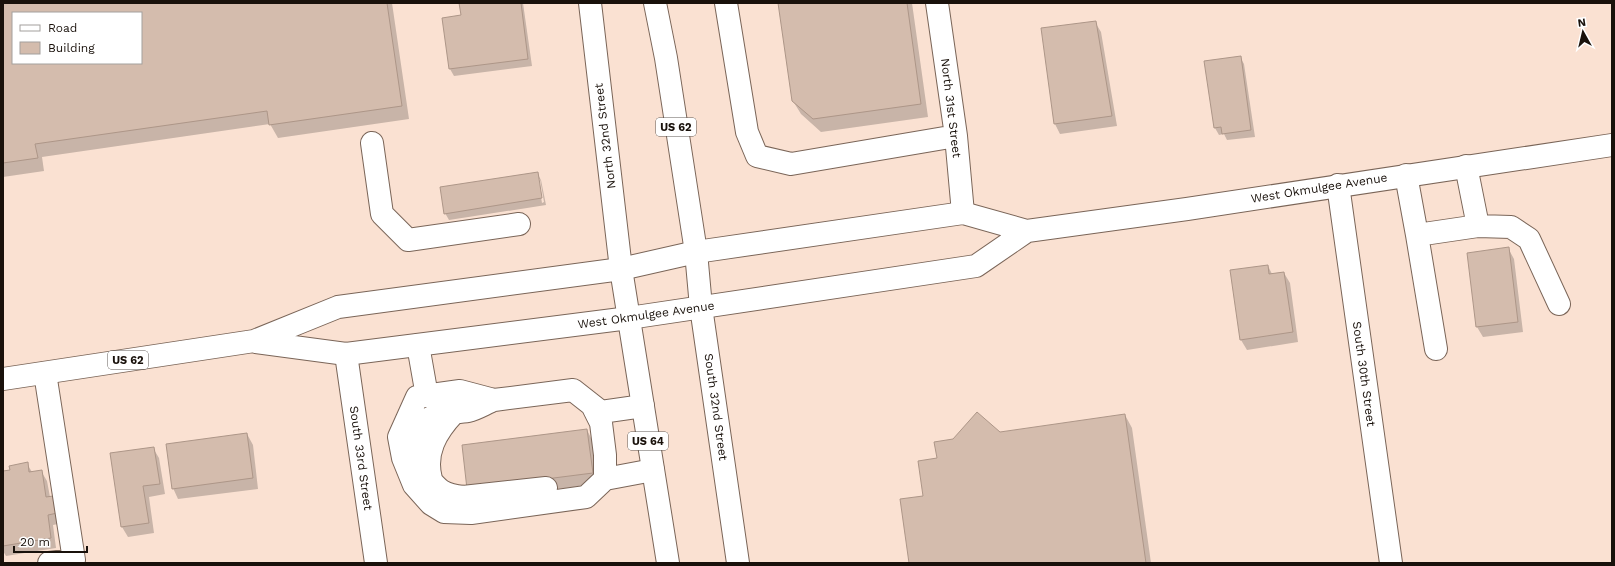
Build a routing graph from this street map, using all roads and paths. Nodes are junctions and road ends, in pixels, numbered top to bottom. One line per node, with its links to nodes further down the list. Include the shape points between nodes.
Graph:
1 (590, 3): 17 (main road, North 32nd Street)
2 (655, 3): 16 (main road, US 62)
3 (726, 3): 5 (main road, via 747,132 757,156 791,164)
4 (937, 3): 5 (main road, North 31st Street)
5 (956, 136): 11 (main road, North 31st Street)
6 (372, 143): 12 (main road, via 382,214 408,240)
7 (1612, 145): 8 (main road, West Okmulgee Avenue)
8 (1466, 166): 9 (main road, West Okmulgee Avenue); 13 (main road)
9 (1406, 175): 10 (main road, West Okmulgee Avenue); 15 (main road)
10 (1338, 185): 14 (main road, West Okmulgee Avenue); 37 (main road, South 30th Street)
11 (963, 213): 14 (main road, West Okmulgee Avenue); 16 (main road, West Okmulgee Avenue)
12 (519, 224)
13 (1478, 226): 15 (main road); 18 (main road, via 1511,227 1529,239)
14 (1027, 231): 19 (main road, West Okmulgee Avenue, via 976,266)
15 (1417, 235): 23 (main road)
16 (696, 252): 17 (main road, West Okmulgee Avenue); 19 (main road, South 32nd Street / US 62)
17 (621, 269): 20 (main road, US 64); 21 (main road, West Okmulgee Avenue / US 62, via 338,307)
18 (1559, 304)
19 (701, 307): 20 (main road, West Okmulgee Avenue / US 62); 36 (main road, South 32nd Street)
20 (629, 318): 22 (main road, West Okmulgee Avenue / US 62); 30 (main road, US 64)
21 (254, 341): 24 (main road, West Okmulgee Avenue / US 62); 25 (main road, West Okmulgee Avenue / US 62)
22 (418, 345): 24 (main road, West Okmulgee Avenue / US 62); 27 (main road)
23 (1436, 349)
24 (346, 354): 34 (main road, South 33rd Street)
25 (45, 373): 26 (main road, West Okmulgee Avenue / US 62); 33 (main road, via 74,560)
26 (3, 379)
27 (427, 396): 28 (main road, via 460,392); 32 (main road, via 417,397 399,438 403,458 414,485 431,504 444,512 471,513 586,497)
28 (494, 400): 29 (main road, via 573,390); 32 (main road, via 469,411 438,414 422,423 415,432 412,444 420,466 438,490 463,497)
29 (592, 405): 30 (main road, via 602,412); 32 (main road, via 601,423 605,455)
30 (643, 406): 31 (main road, US 64)
31 (653, 470): 32 (main road); 35 (main road, US 64)
32 (604, 480)
33 (49, 563)
34 (376, 563)
35 (668, 563)
36 (738, 563)
37 (1391, 563)

